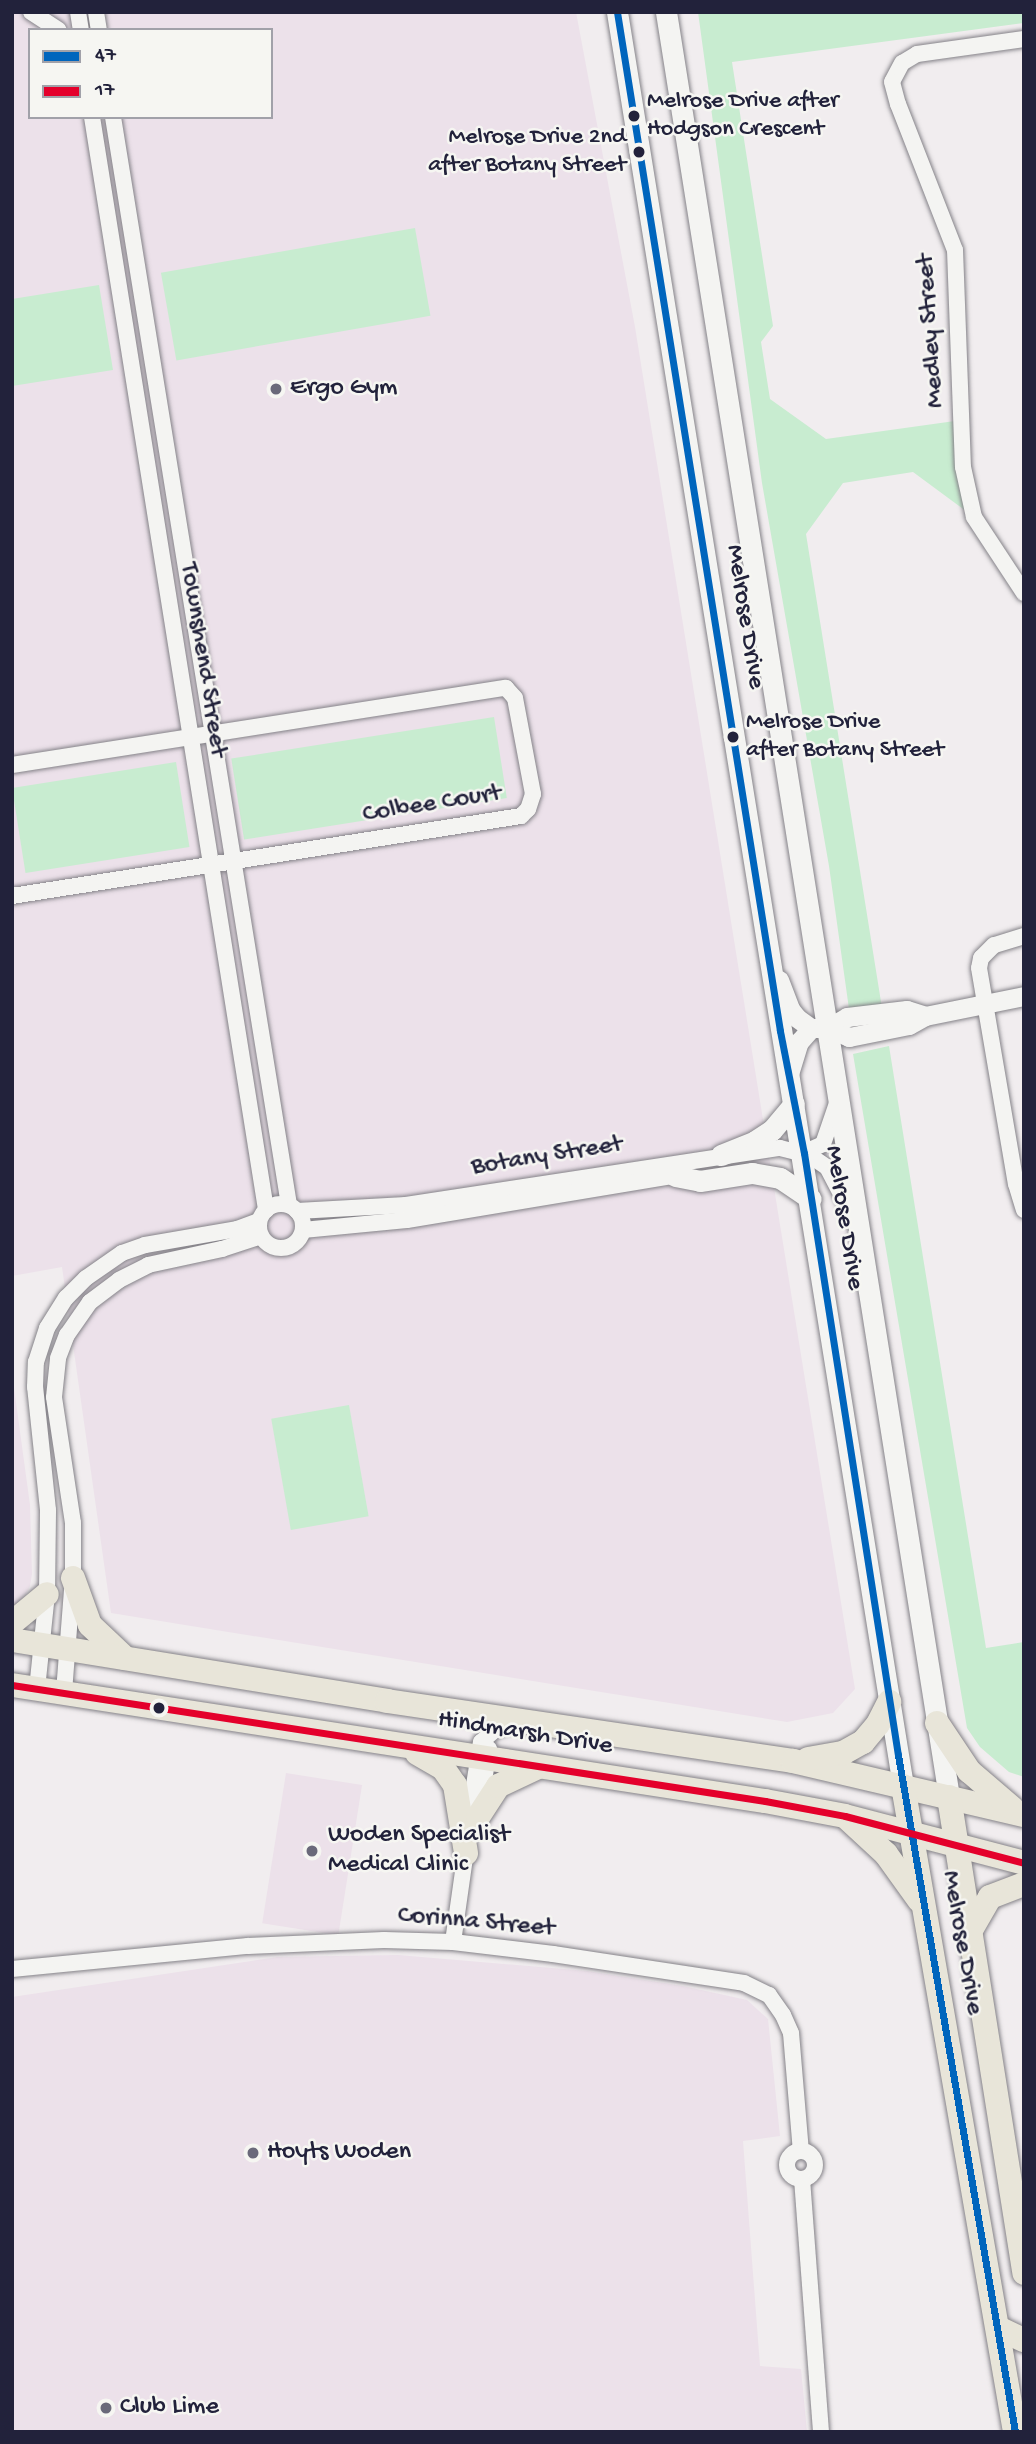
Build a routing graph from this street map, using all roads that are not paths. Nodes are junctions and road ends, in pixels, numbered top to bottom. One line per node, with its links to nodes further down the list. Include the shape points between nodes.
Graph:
1 (31, 12): 4 (street)
2 (617, 12): 16 (main road, Melrose Drive)
3 (666, 12): 19 (main road, Melrose Drive)
4 (56, 28)
5 (1024, 39): 8 (street, Medley Street, via 917,54 897,68 892,82 955,250 963,467 974,517)
6 (92, 119): 10 (street, Townshend Street)
7 (113, 119): 9 (street, Townshend Street)
8 (1024, 593)
9 (213, 734): 10 (street, Colbee Court); 12 (street, Townshend Street); 12 (street, Colbee Court, via 506,688 515,698 533,794 521,816)
10 (190, 737): 11 (street, Colbee Court); 13 (street, Townshend Street)
11 (12, 765)
12 (233, 861): 13 (street, Colbee Court); 27 (street, Townshend Street)
13 (210, 865): 14 (street, Colbee Court); 29 (street, Townshend Street)
14 (12, 896)
15 (1024, 936): 18 (street, via 994,945 981,958)
16 (770, 964): 19 (street, via 790,1009); 20 (main road, Melrose Drive)
17 (1024, 996): 18 (street)
18 (985, 1002): 19 (street, via 925,1016 908,1010 847,1017); 28 (street)
19 (819, 1028): 20 (street, via 799,1042); 21 (main road, Melrose Drive)
20 (788, 1075): 22 (main road, Melrose Drive)
21 (839, 1094): 23 (street, via 827,1138); 30 (main road, Melrose Drive)
22 (794, 1104): 23 (main road, Melrose Drive); 24 (main road, via 772,1130)
23 (804, 1153): 24 (street, Botany Street, via 780,1148); 25 (street, Botany Street); 26 (main road, Melrose Drive); 30 (street, Botany Street, via 832,1173)
24 (721, 1155): 27 (street, Botany Street, via 406,1205)
25 (675, 1176): 26 (main road, via 700,1181 752,1173 779,1178); 31 (street, Botany Street, via 407,1220)
26 (811, 1199): 41 (main road, Melrose Drive)
27 (293, 1208): 29 (street, via 276,1205); 31 (street)
28 (1024, 1209)
29 (262, 1222): 31 (street, via 271,1245 284,1248 296,1242); 32 (street, via 222,1249 148,1265 119,1280 90,1302 67,1335 58,1358 54,1397 73,1524); 33 (street, via 122,1253 86,1278 52,1318 36,1362 35,1387 48,1510)
30 (859, 1229): 44 (main road, Melrose Drive)
31 (303, 1230)
32 (73, 1578): 37 (street); 38 (main road, via 90,1625)
33 (47, 1594): 34 (main road); 36 (street)
34 (12, 1623)
35 (12, 1640): 36 (main road, Hindmarsh Drive)
36 (41, 1644): 37 (main road, Hindmarsh Drive); 39 (street)
37 (68, 1649): 38 (main road, Hindmarsh Drive); 40 (street)
38 (125, 1658): 42 (main road, Hindmarsh Drive)
39 (24, 1687): 40 (main road, Hindmarsh Drive)
40 (64, 1692): 45 (main road, Hindmarsh Drive)
41 (889, 1702): 47 (main road, via 863,1742 844,1753); 49 (main road, Melrose Drive)
42 (468, 1713): 43 (main road, Hindmarsh Drive); 46 (street, via 482,1726)
43 (524, 1721): 46 (street, via 508,1725); 47 (main road, Hindmarsh Drive)
44 (937, 1723): 50 (main road, Melrose Drive); 51 (main road, via 969,1771)
45 (404, 1745): 46 (main road, Hindmarsh Drive); 56 (main road, via 443,1769 455,1785)
46 (484, 1750): 48 (main road, Hindmarsh Drive); 53 (street); 56 (street)
47 (793, 1761): 49 (main road, Hindmarsh Drive)
48 (538, 1766): 52 (main road, Hindmarsh Drive); 53 (main road, via 498,1786)
49 (903, 1786): 50 (main road, Hindmarsh Drive); 54 (main road, Melrose Drive)
50 (949, 1797): 51 (main road, Hindmarsh Drive); 55 (main road, Melrose Drive)
51 (1020, 1814)
52 (845, 1816): 54 (main road, Hindmarsh Drive); 59 (main road, via 886,1854)
53 (478, 1817): 56 (street)
54 (911, 1833): 55 (main road, Hindmarsh Drive); 59 (main road, Melrose Drive)
55 (957, 1844): 57 (main road, Hindmarsh Drive); 60 (main road, Melrose Drive)
56 (466, 1853): 61 (street)
57 (1024, 1863)
58 (1024, 1884): 60 (main road, via 990,1897)
59 (924, 1907): 64 (main road, Melrose Drive)
60 (971, 1930): 63 (main road, Melrose Drive)
61 (453, 1942): 62 (street, Corinna Street, via 384,1940 248,1947); 68 (street, Corinna Street, via 744,1983 777,2005 791,2033 801,2151 793,2154 787,2165 793,2177 802,2179)
62 (12, 1969)
63 (1024, 2273)
64 (998, 2328): 65 (main road); 67 (main road, Melrose Drive)
65 (1024, 2340)
66 (1024, 2351): 67 (main road, via 1009,2370)
67 (1009, 2394): 69 (main road); 70 (main road, Melrose Drive)
68 (821, 2432)
69 (996, 2432)
70 (1015, 2432)

